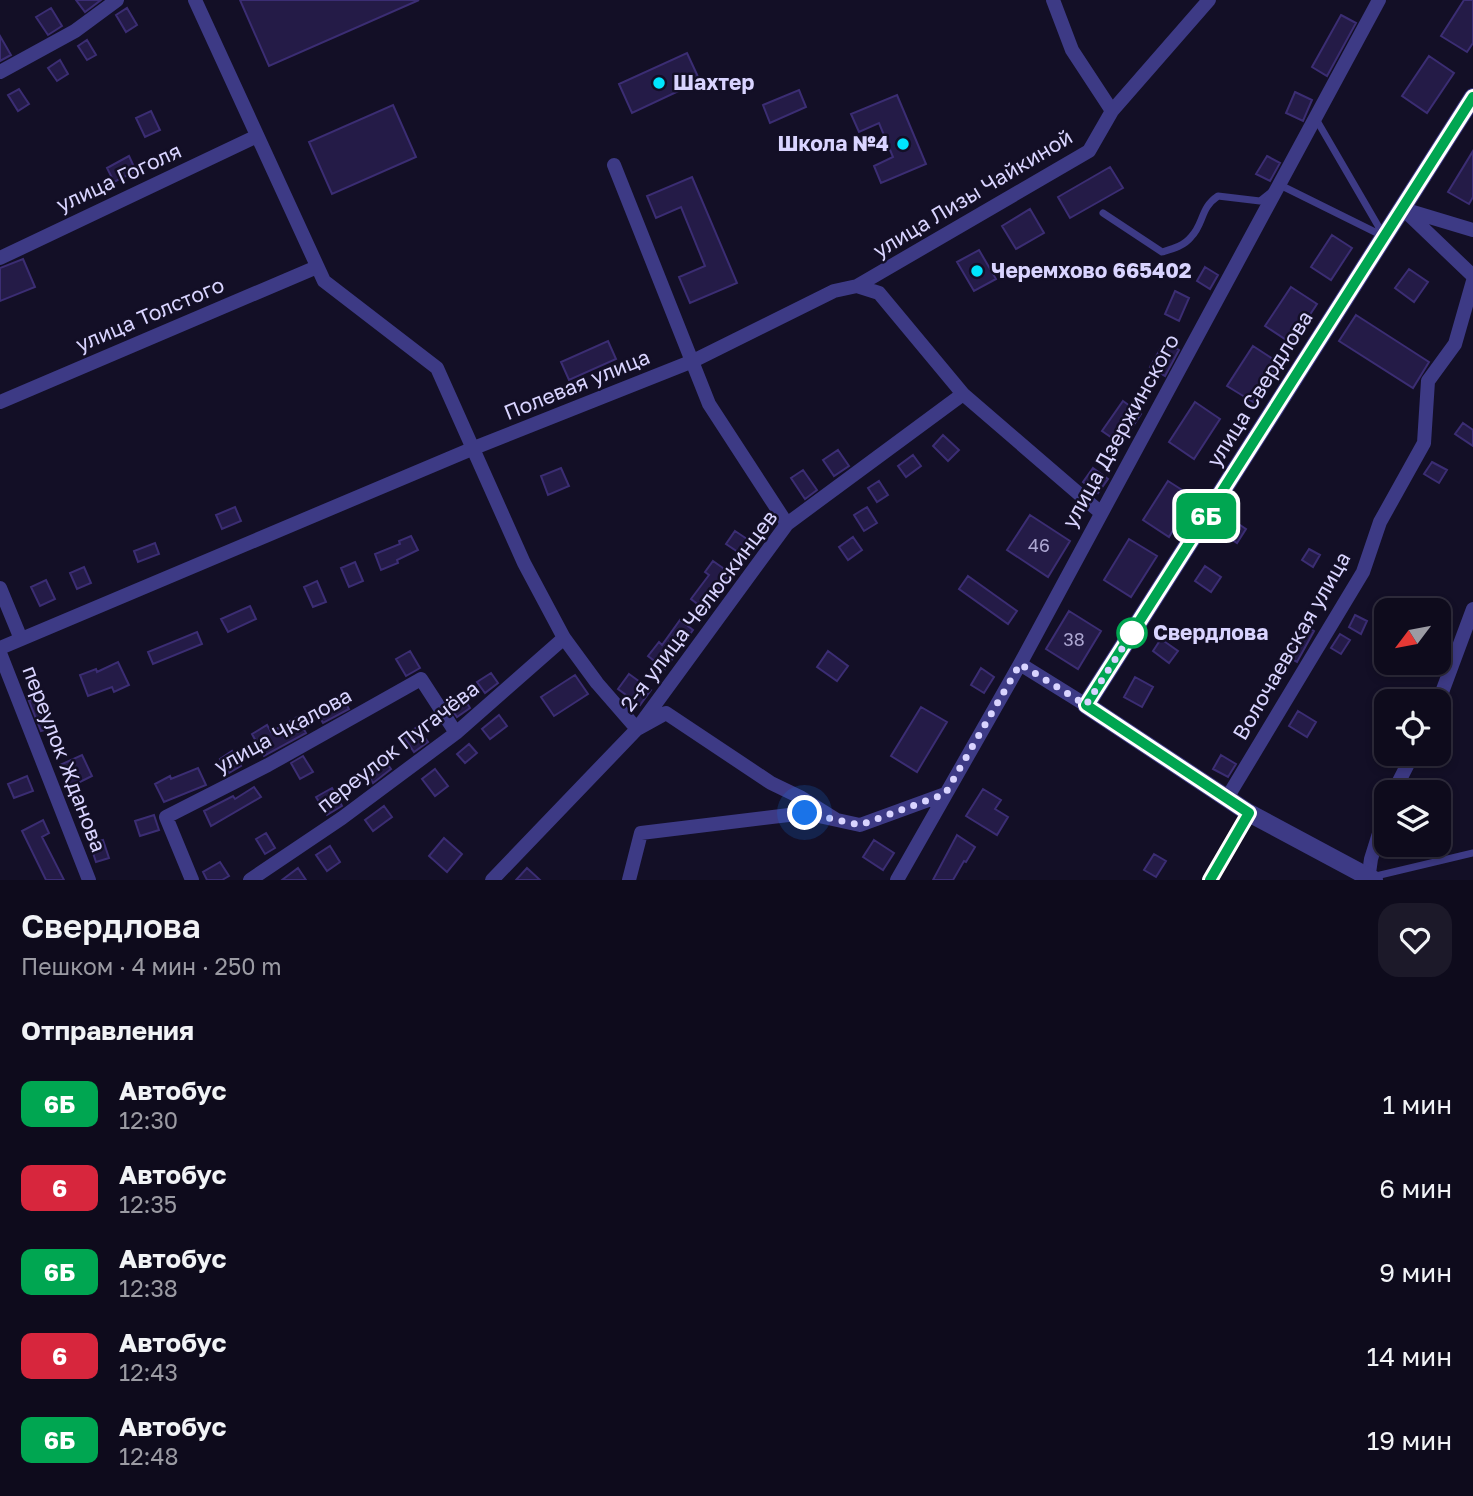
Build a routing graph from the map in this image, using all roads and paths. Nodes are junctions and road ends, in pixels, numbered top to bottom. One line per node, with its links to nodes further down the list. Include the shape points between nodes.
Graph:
1 (117, 0): 6 (street, via 75,32)
2 (195, 0): 10 (street)
3 (1053, 0): 8 (street, via 1072,50)
4 (1209, 0): 8 (street, улица Лизы Чайкиной)
5 (1379, 0): 9 (street, улица Дзержинского)
6 (0, 72)
7 (1473, 97): 13 (street, улица Свердлова)
8 (1112, 111): 20 (street, улица Лизы Чайкиной, via 1089,151)
9 (1316, 118): 12 (street, улица Дзержинского); 16 (lane)
10 (257, 136): 17 (street, улица Гоголя); 18 (street)
11 (614, 165): 21 (street)
12 (1280, 185): 14 (lane, via 1260,201 1218,196 1207,204 1192,237 1162,252); 16 (lane); 25 (street, улица Дзержинского)
13 (1402, 208): 15 (street); 16 (street, улица Свердлова); 19 (street)
14 (1103, 213)
15 (1473, 230)
16 (1384, 236): 35 (street, улица Свердлова)
17 (0, 258)
18 (317, 267): 23 (street, улица Толстого); 24 (street, via 324,282 437,368)
19 (1473, 278): 39 (street, Волочаевская улица, via 1455,344 1428,381 1424,443 1380,522 1363,572)
20 (858, 286): 21 (street, Полевая улица, via 834,291); 22 (street, via 879,293)
21 (693, 361): 24 (street, Полевая улица); 26 (street, via 709,404)
22 (963, 394): 25 (street); 26 (street, 2-я улица Челюскинцев)
23 (0, 402)
24 (474, 449): 29 (street, via 524,563); 30 (street, Полевая улица)
25 (1100, 512): 33 (street, улица Дзержинского)
26 (787, 524): 36 (street, 2-я улица Челюскинцев)
27 (0, 587): 30 (street)
28 (1473, 609): 34 (street)
29 (564, 638): 36 (street); 37 (street, переулок Пугачёва)
30 (21, 639): 31 (street, Полевая улица)
31 (0, 648)
32 (0, 653): 45 (street, переулок Жданова)
33 (1020, 664): 35 (street); 38 (street, улица Дзержинского)
34 (1443, 689)
35 (1086, 705): 39 (street)
36 (637, 729): 41 (street, via 666,713 771,783); 48 (street, 2-я улица Челюскинцев)
37 (456, 733): 46 (street, улица Чкалова, via 422,679 166,817); 47 (street, переулок Пугачёва)
38 (945, 794): 41 (street, via 860,825); 50 (street, улица Дзержинского)
39 (1227, 798): 40 (street)
40 (1249, 813): 44 (street); 51 (street)
41 (835, 819): 49 (street, via 805,813 641,833)
42 (1374, 849): 44 (street)
43 (1473, 852): 44 (lane)
44 (1371, 879)
45 (89, 880)
46 (192, 880)
47 (250, 880)
48 (492, 880)
49 (629, 880)
50 (897, 880)
51 (1210, 880)

